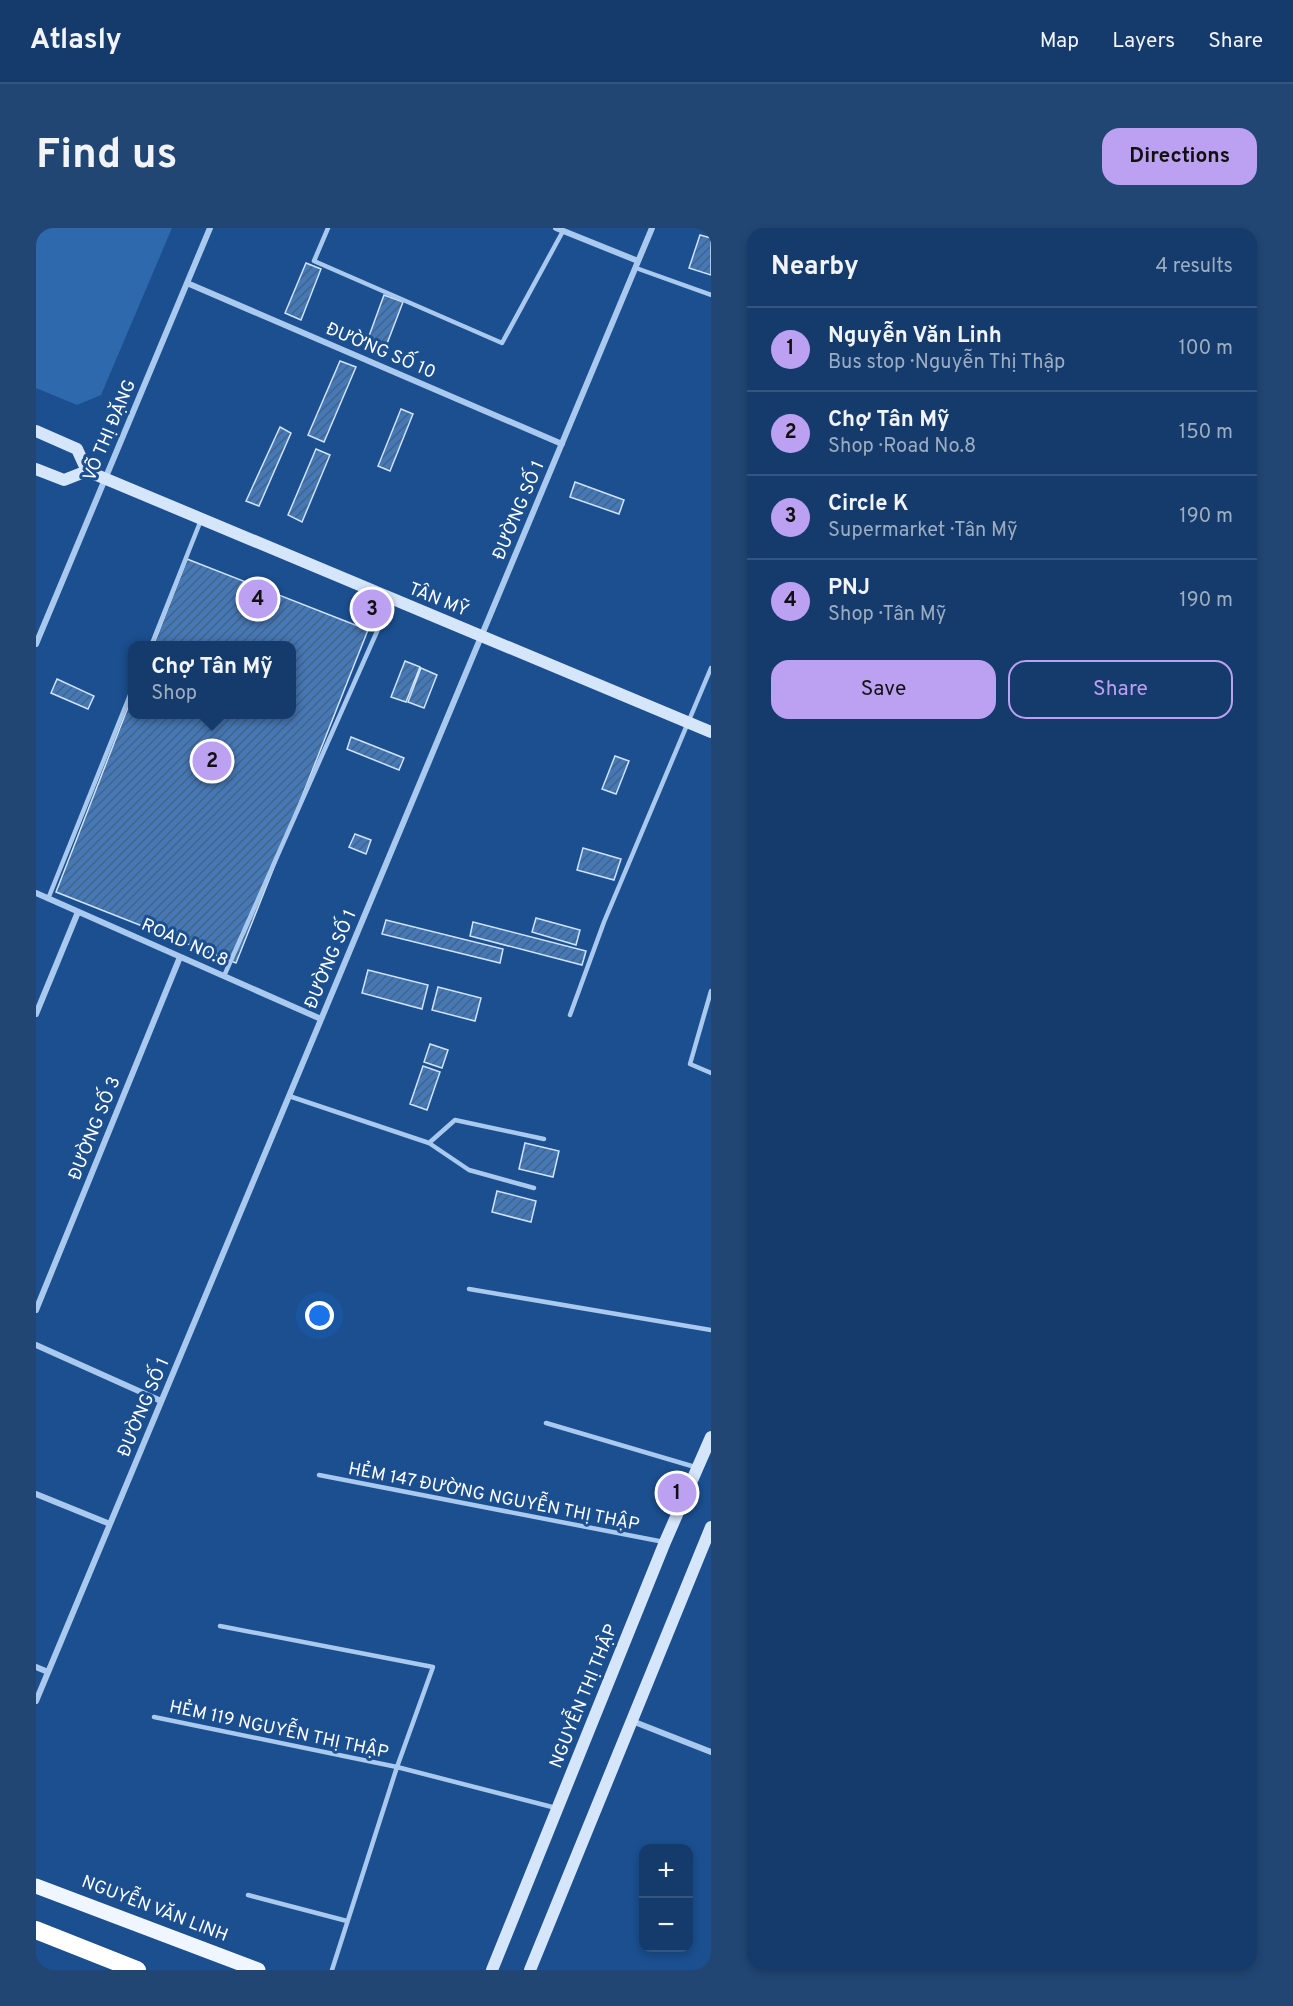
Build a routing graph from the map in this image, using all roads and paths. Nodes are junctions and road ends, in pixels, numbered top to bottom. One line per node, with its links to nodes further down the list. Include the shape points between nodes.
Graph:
1 (210, 228): 7 (street, VÕ THỊ ĐẶNG)
2 (328, 228): 5 (lane, via 314,261 502,343)
3 (555, 228): 5 (street)
4 (652, 228): 6 (street, ĐƯỜNG SỐ 1)
5 (563, 231): 6 (street)
6 (637, 265): 8 (lane); 10 (street, ĐƯỜNG SỐ 1)
7 (187, 283): 10 (street, ĐƯỜNG SỐ 10); 13 (street, VÕ THỊ ĐẶNG)
8 (711, 295)
9 (36, 431): 12 (main road, via 77,449)
10 (562, 444): 16 (street, ĐƯỜNG SỐ 1)
11 (36, 469): 12 (main road, via 64,480)
12 (87, 471): 13 (main road, TÂN MỸ)
13 (105, 479): 14 (main road, TÂN MỸ); 18 (street, VÕ THỊ ĐẶNG)
14 (201, 520): 15 (main road, TÂN MỸ); 17 (lane)
15 (392, 600): 16 (main road, TÂN MỸ); 27 (lane)
16 (482, 637): 21 (main road, TÂN MỸ); 31 (street, ĐƯỜNG SỐ 1)
17 (152, 641)
18 (36, 644)
19 (711, 668): 21 (lane)
20 (128, 700): 24 (lane)
21 (689, 723): 22 (main road, TÂN MỸ); 30 (lane, via 604,922)
22 (711, 732)
23 (36, 893): 24 (street, ROAD NO.8)
24 (48, 899): 25 (street, ROAD NO.8)
25 (78, 912): 26 (street, ROAD NO.8); 29 (street)
26 (180, 957): 27 (street, ROAD NO.8); 38 (street, ĐƯỜNG SỐ 3)
27 (224, 976): 31 (street, ROAD NO.8)
28 (711, 991): 32 (lane, via 690,1064)
29 (36, 1014)
30 (570, 1015)
31 (321, 1018): 33 (street, ĐƯỜNG SỐ 1)
32 (711, 1073)
33 (289, 1096): 35 (lane); 41 (street, ĐƯỜNG SỐ 1)
34 (544, 1139): 35 (lane, via 455,1120)
35 (429, 1143): 36 (lane, via 469,1170)
36 (534, 1188)
37 (469, 1289): 39 (lane)
38 (36, 1310)
39 (711, 1330)
40 (36, 1345): 41 (street)
41 (161, 1401): 47 (street, ĐƯỜNG SỐ 1)
42 (546, 1423): 44 (lane)
43 (711, 1437): 44 (main road, NGUYỄN THỊ THẬP)
44 (698, 1468): 49 (main road, NGUYỄN THỊ THẬP)
45 (319, 1476): 49 (lane, HẺM 147 ĐƯỜNG NGUYỄN THỊ THẬP)
46 (36, 1494): 47 (street)
47 (110, 1524): 53 (street, ĐƯỜNG SỐ 1)
48 (711, 1527): 50 (main road)
49 (665, 1542): 59 (main road, NGUYỄN THỊ THẬP)
50 (707, 1549): 56 (main road)
51 (220, 1626): 58 (lane, via 433,1667)
52 (36, 1667): 53 (street)
53 (48, 1672): 54 (street, ĐƯỜNG SỐ 1)
54 (36, 1701)
55 (154, 1717): 58 (lane, HẺM 119 NGUYỄN THỊ THẬP)
56 (632, 1721): 57 (street); 68 (main road)
57 (711, 1752)
58 (398, 1767): 59 (lane, HẺM 119 NGUYỄN THỊ THẬP); 62 (lane)
59 (557, 1808): 67 (main road, NGUYỄN THỊ THẬP)
60 (36, 1886): 65 (main road, NGUYỄN VĂN LINH)
61 (248, 1894): 62 (lane)
62 (347, 1922): 66 (lane)
63 (36, 1930): 64 (highway)
64 (137, 1970)
65 (258, 1970)
66 (332, 1970)
67 (492, 1970)
68 (530, 1970)

